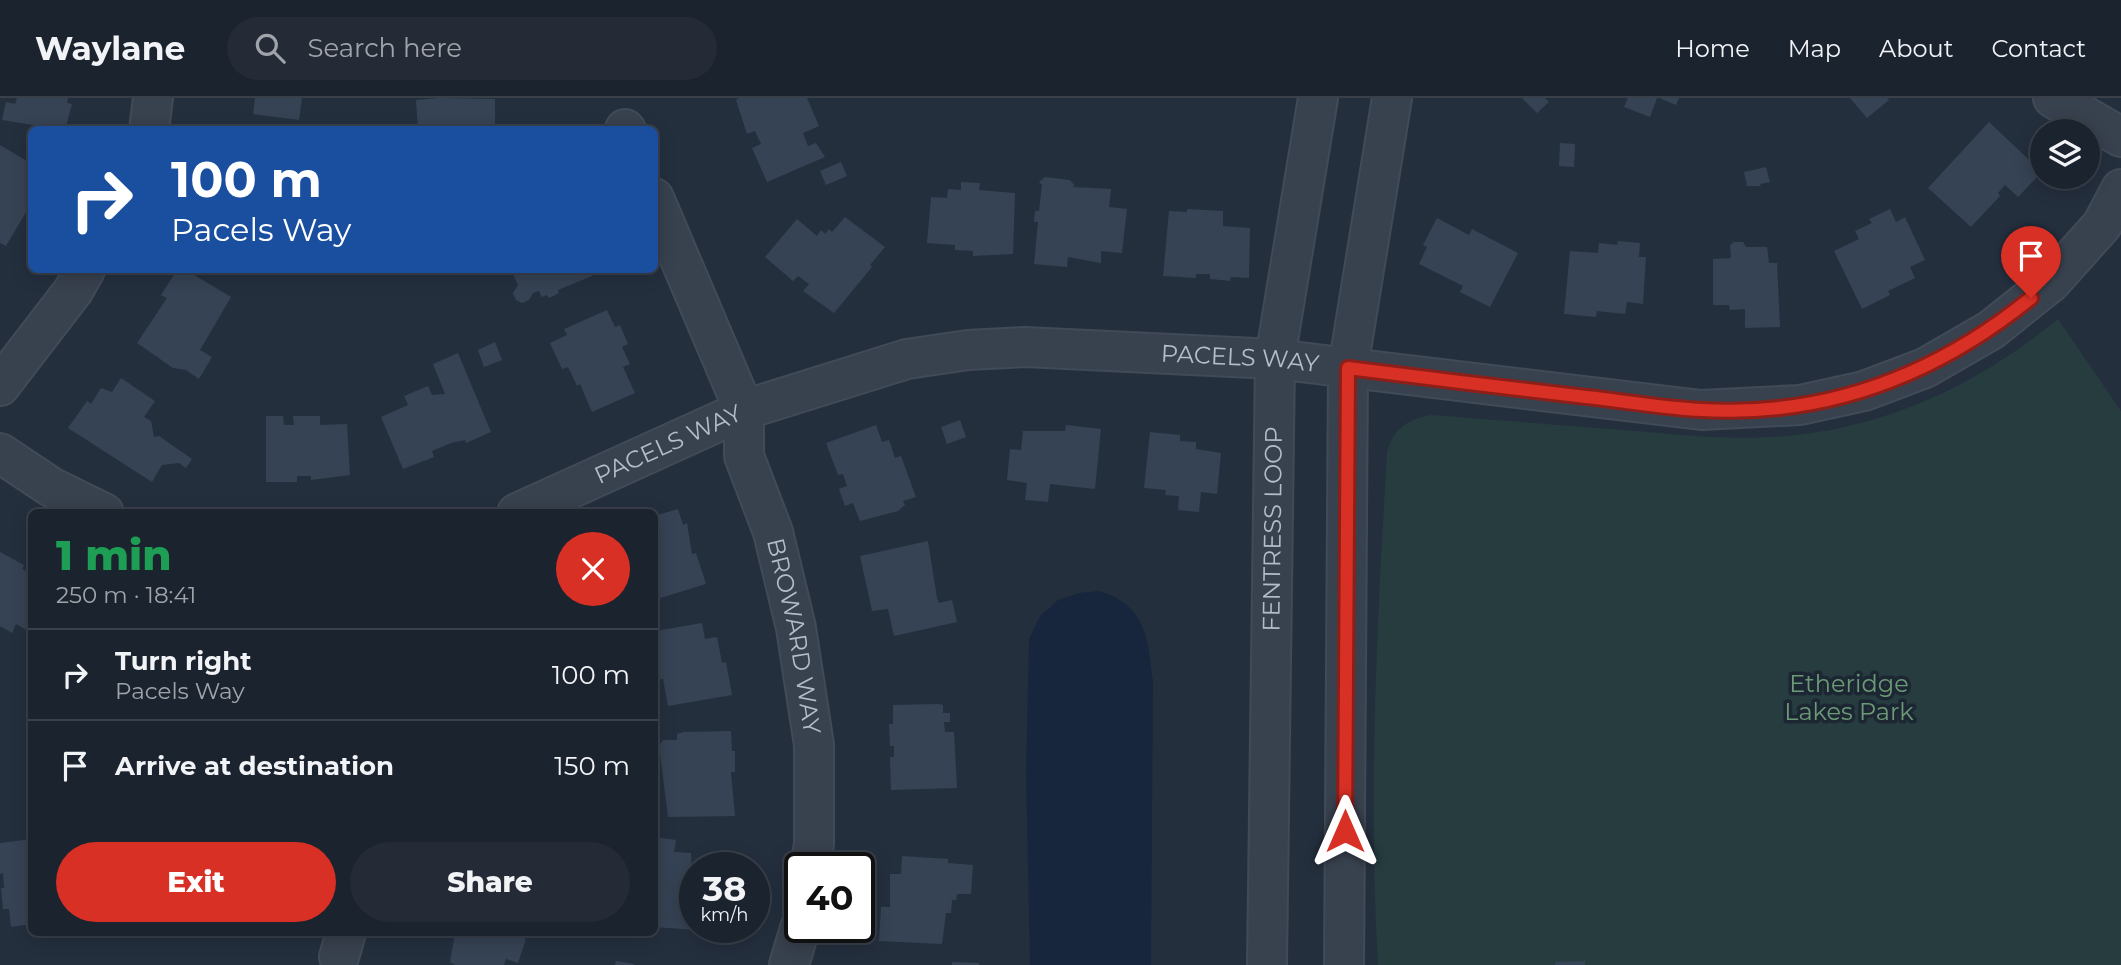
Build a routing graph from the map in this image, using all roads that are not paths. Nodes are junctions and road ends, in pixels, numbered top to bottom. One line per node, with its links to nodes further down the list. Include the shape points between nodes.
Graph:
1 (153, 98): 5 (street)
2 (1318, 98): 10 (street, FENTRESS LOOP)
3 (1392, 98): 11 (street)
4 (2053, 98): 6 (street)
5 (150, 126)
6 (2121, 137)
7 (2121, 189): 11 (street, PACELS WAY, via 2102,225 2050,282 1991,330 1925,368 1864,391 1800,405 1701,410)
8 (658, 207): 13 (street)
9 (83, 273): 12 (street)
10 (1275, 359): 11 (street, PACELS WAY); 13 (street, PACELS WAY, via 1025,347 968,350 907,359); 20 (street, FENTRESS LOOP)
11 (1348, 368): 21 (street)
12 (0, 386)
13 (744, 410): 16 (street, PACELS WAY); 17 (street, BROWARD WAY, via 744,456 773,532 793,616 814,745)
14 (0, 453): 15 (street, via 51,487)
15 (96, 509)
16 (526, 509)
17 (813, 852)
18 (796, 943): 19 (street)
19 (789, 965)
20 (1267, 965)
21 (1344, 965)

